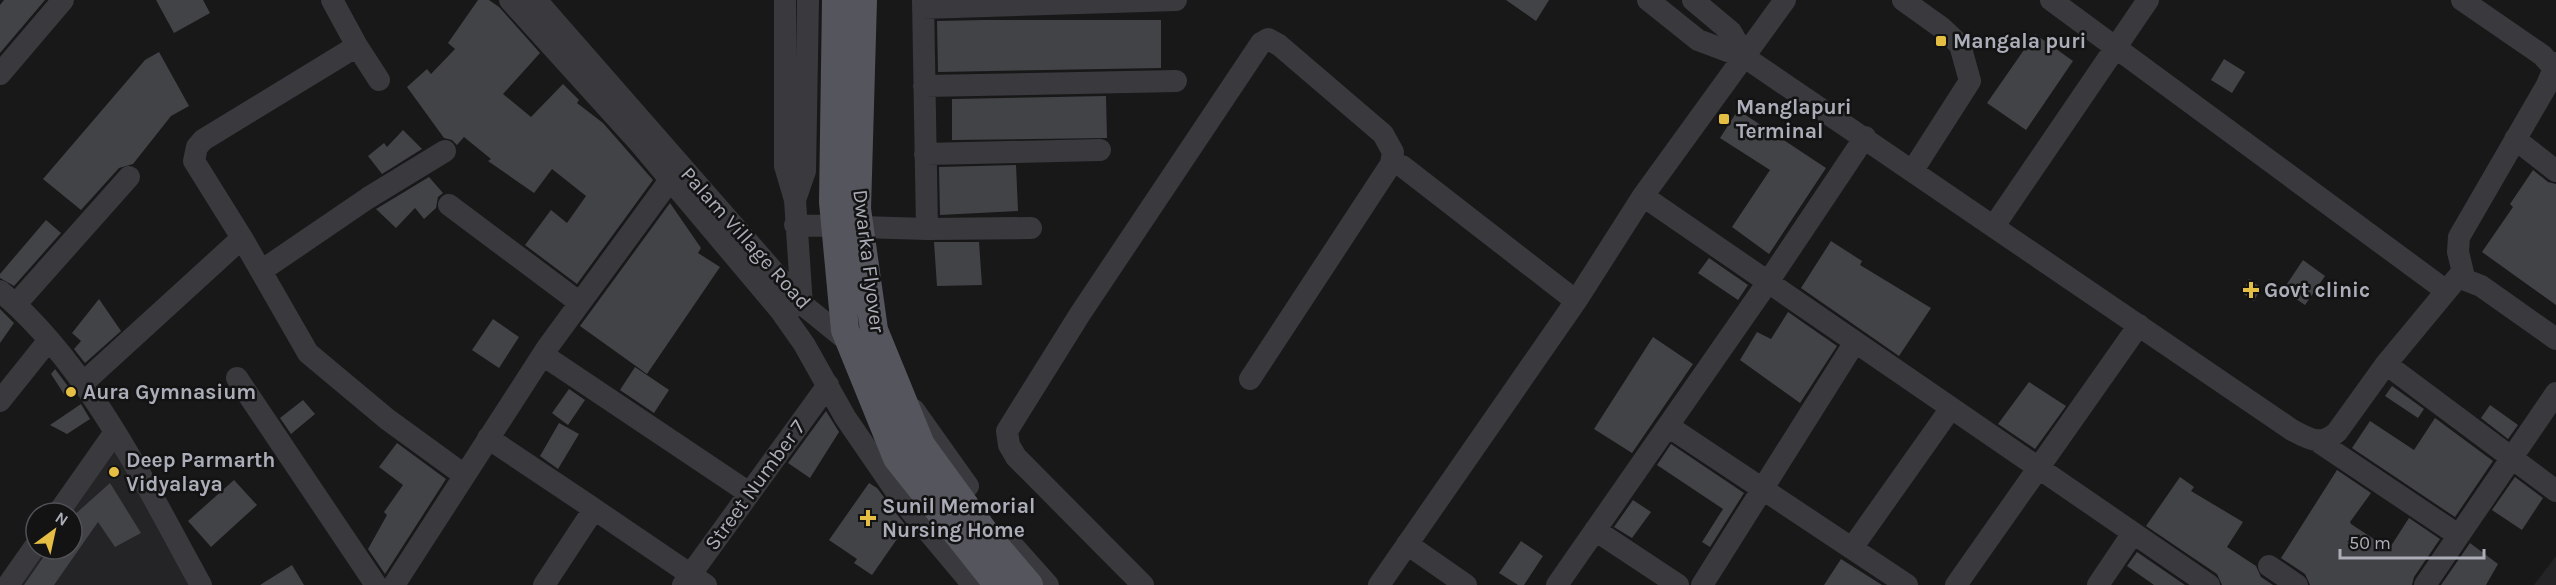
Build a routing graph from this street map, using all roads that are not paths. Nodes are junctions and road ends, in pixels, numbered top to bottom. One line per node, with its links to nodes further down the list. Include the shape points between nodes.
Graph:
1 (63, 0): 22 (street)
2 (332, 0): 18 (street)
3 (510, 0): 35 (street, Palam Village Road)
4 (536, 0): 50 (street, Palam Village Road)
5 (785, 0): 37 (street, via 785,166)
6 (808, 0): 37 (street, via 805,171)
7 (836, 0): 91 (main road, Dwarka Flyover, bridge, via 833,202 845,330 897,458)
8 (863, 0): 92 (main road, Dwarka Flyover, bridge, via 857,209 874,330 921,445 988,537)
9 (1176, 0): 17 (street)
10 (1648, 0): 20 (street, via 1698,40)
11 (1693, 0): 20 (street, via 1731,32)
12 (1785, 0): 20 (street)
13 (1903, 0): 32 (street, via 1960,45 1970,81)
14 (2051, 0): 19 (street)
15 (2148, 0): 19 (street)
16 (2462, 0): 21 (street)
17 (923, 4): 25 (street)
18 (357, 46): 23 (street); 43 (street, via 197,147 197,169)
19 (2115, 48): 40 (street); 46 (street)
20 (1746, 58): 26 (street); 36 (street)
21 (2554, 65): 27 (street)
22 (0, 74)
23 (379, 80)
24 (1176, 81): 25 (street)
25 (924, 86): 30 (street)
26 (1865, 137): 32 (street); 45 (street)
27 (2515, 139): 33 (street); 46 (street, via 2459,237)
28 (1100, 150): 30 (street)
29 (445, 151): 44 (street)
30 (925, 154): 42 (street)
31 (1391, 164): 48 (street, via 1402,166); 59 (street); 94 (street, via 1392,147 1383,134 1279,45 1264,40 1011,423 1007,437 1016,457)
32 (1913, 170): 40 (street)
33 (2556, 171)
34 (129, 177): 47 (street)
35 (670, 180): 49 (street); 55 (street, Palam Village Road)
36 (1643, 196): 45 (street); 48 (street)
37 (795, 200): 39 (street)
38 (449, 205): 49 (street)
39 (795, 225): 42 (street); 50 (street)
40 (1994, 226): 51 (street)
41 (1031, 228): 42 (street)
42 (927, 229)
43 (242, 238): 44 (street); 60 (street)
44 (261, 271): 71 (street, via 308,353 387,419)
45 (1768, 282): 54 (street); 65 (street)
46 (2463, 284): 52 (street); 57 (street)
47 (8, 297): 53 (street)
48 (1576, 301): 80 (street)
49 (580, 303): 56 (street)
50 (802, 304): 55 (street); 93 (street, Palam Village Road, via 882,369 999,529)
51 (2139, 325): 68 (street, via 2292,430); 70 (street)
52 (2556, 339)
53 (48, 341): 60 (street); 63 (street)
54 (1855, 342): 64 (street); 72 (street)
55 (804, 344): 61 (street, Palam Village Road)
56 (543, 355): 67 (street); 74 (street)
57 (2386, 364): 68 (street, via 2337,432); 69 (street)
58 (237, 378): 88 (street)
59 (1250, 379)
60 (82, 384): 66 (street)
61 (828, 384): 74 (street, Street Number 7); 84 (street, Palam Village Road, via 845,417)
62 (2556, 393): 69 (street)
63 (0, 401)
64 (1951, 408): 70 (street); 81 (street)
65 (1668, 426): 72 (street); 77 (street)
66 (115, 432): 75 (street); 87 (street)
67 (488, 438): 71 (street); 76 (street)
68 (2319, 442): 79 (street)
69 (2512, 457): 73 (street); 79 (street)
70 (2038, 468): 78 (street); 101 (street)
71 (464, 475): 89 (street)
72 (1761, 489): 81 (street); 99 (street)
73 (2556, 491)
74 (749, 493): 85 (street, Street Number 7)
75 (66, 501)
76 (594, 509): 85 (street); 90 (street)
77 (1595, 530): 97 (street); 98 (street)
78 (2133, 533): 102 (street); 103 (street)
79 (2458, 535): 105 (street)
80 (1407, 544): 95 (street); 96 (street)
81 (1852, 548): 100 (street)
82 (24, 561): 86 (street)
83 (2269, 566): 104 (street)
84 (961, 580)
85 (693, 582)
86 (8, 585)
87 (201, 585)
88 (376, 585)
89 (394, 585)
90 (544, 585)
91 (998, 585)
92 (1029, 585)
93 (1048, 585)
94 (1143, 585)
95 (1379, 585)
96 (1466, 585)
97 (1557, 585)
98 (1678, 585)
99 (1702, 585)
100 (1907, 585)
101 (1956, 585)
102 (2098, 585)
103 (2209, 585)
104 (2297, 585)
105 (2425, 585)

